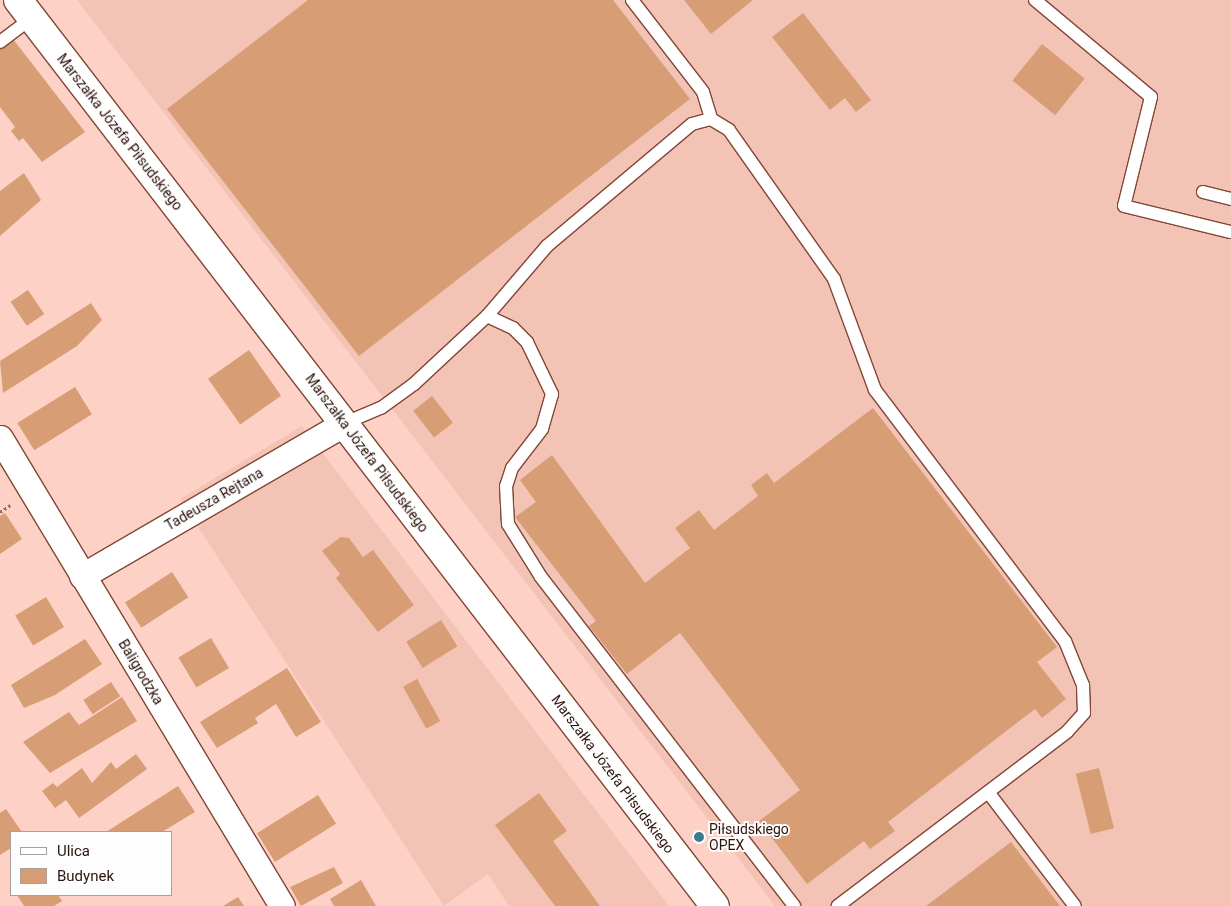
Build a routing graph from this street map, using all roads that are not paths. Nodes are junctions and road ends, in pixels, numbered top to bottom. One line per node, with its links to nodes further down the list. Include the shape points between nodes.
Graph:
1 (632, 0): 5 (lane, via 703,92)
2 (1036, 0): 8 (lane, via 1151,97 1124,206)
3 (25, 9): 4 (lane); 10 (main road, Marszałka Józefa Piłsudskiego)
4 (0, 42)
5 (711, 119): 9 (lane, via 692,124 547,246); 13 (lane, via 729,130 834,279 875,390 1065,641 1082,686 1084,713 1067,732)
6 (1203, 192): 7 (lane)
7 (1231, 199)
8 (1231, 232)
9 (487, 316): 10 (lane, via 414,384 381,408); 16 (lane, via 513,328 527,342 552,394 542,429 512,468 506,486 508,524 541,577)
10 (345, 423): 12 (street, Tadeusza Rejtana); 15 (main road, Marszałka Józefa Piłsudskiego)
11 (0, 438): 12 (street, Baligrodzka)
12 (82, 576): 14 (street, Baligrodzka)
13 (988, 792): 17 (lane); 18 (lane)
14 (282, 906)
15 (715, 906)
16 (794, 906)
17 (838, 906)
18 (1075, 906)

